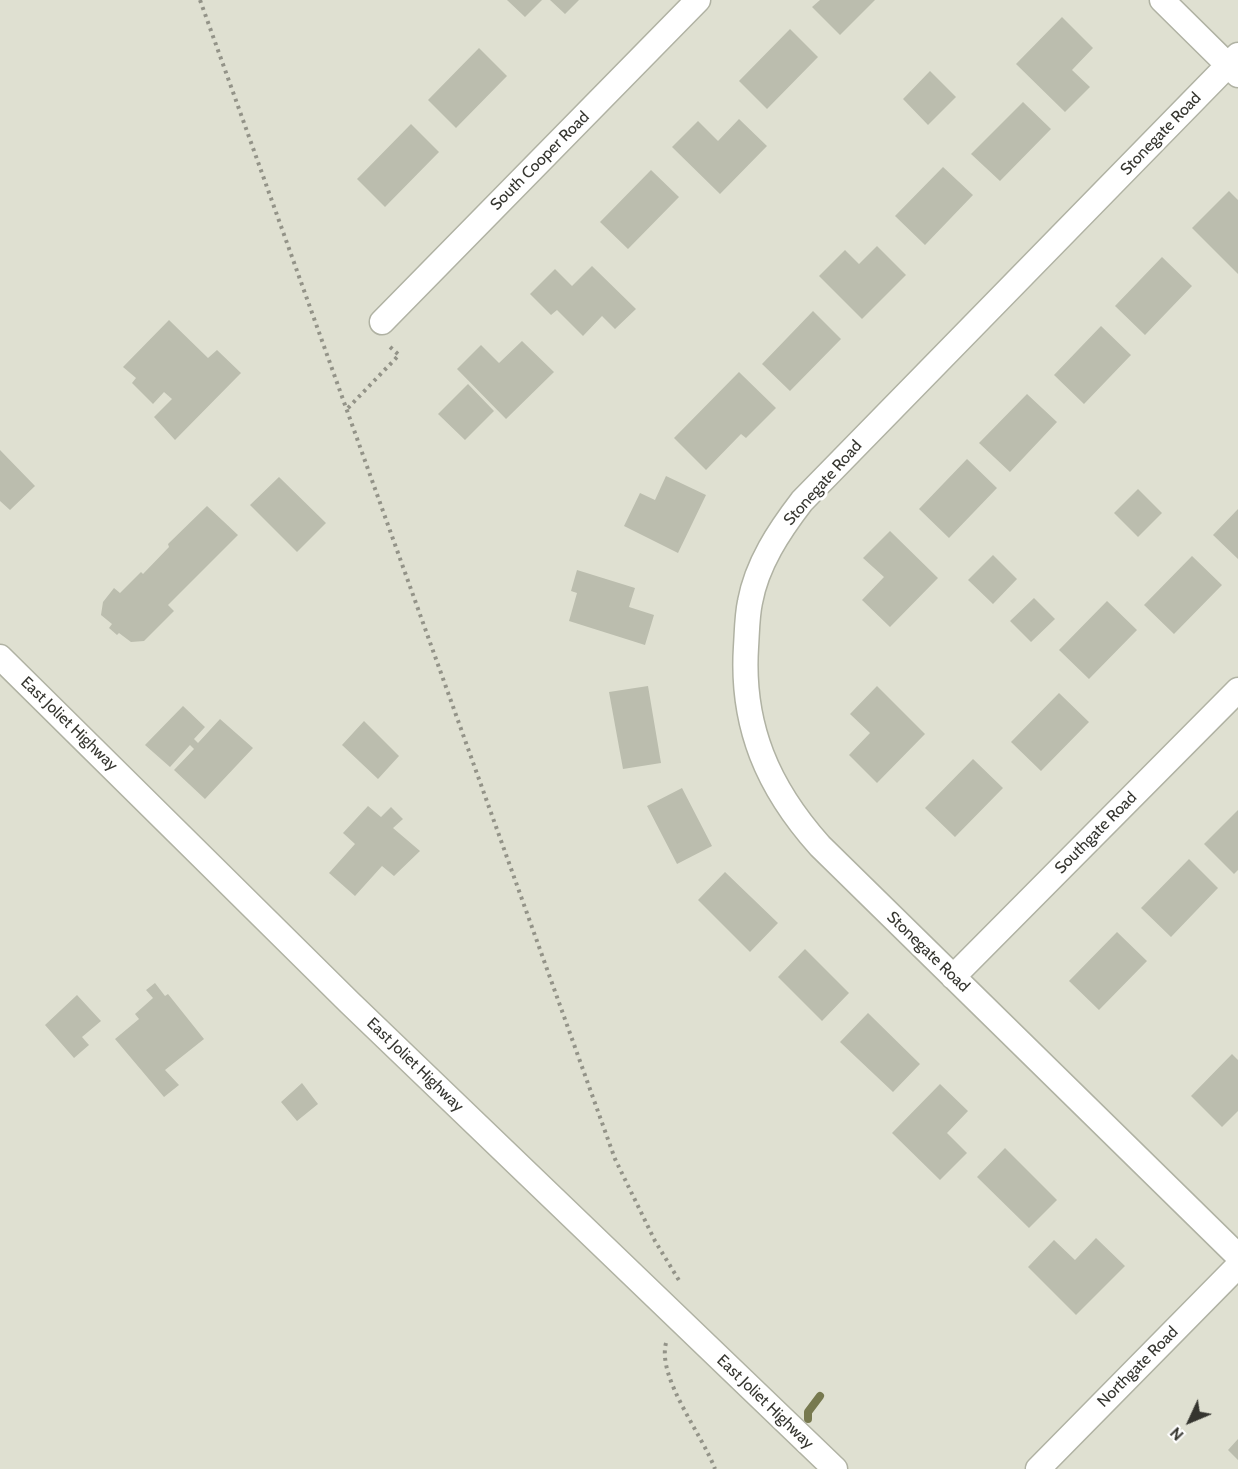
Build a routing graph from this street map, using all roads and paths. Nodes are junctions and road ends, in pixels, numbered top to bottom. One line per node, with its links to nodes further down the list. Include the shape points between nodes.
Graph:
1 (200, 0): 6 (path)
2 (698, 0): 5 (street, South Cooper Road)
3 (1162, 0): 4 (street)
4 (1235, 65): 9 (street, Stonegate Road, via 802,501 772,543 750,602 745,692 758,747 773,780 793,816 820,846)
5 (382, 322): 6 (path, via 378,334 399,355)
6 (348, 408): 12 (path, via 615,1159)
7 (0, 657): 15 (street, East Joliet Highway, via 350,1003)
8 (1238, 690): 9 (street, Southgate Road)
9 (953, 977): 10 (street, Stonegate Road)
10 (1238, 1256)
11 (1238, 1266): 16 (street, Northgate Road)
12 (683, 1288)
13 (664, 1346): 14 (path, via 665,1370)
14 (715, 1469)
15 (835, 1469)
16 (1038, 1469)

